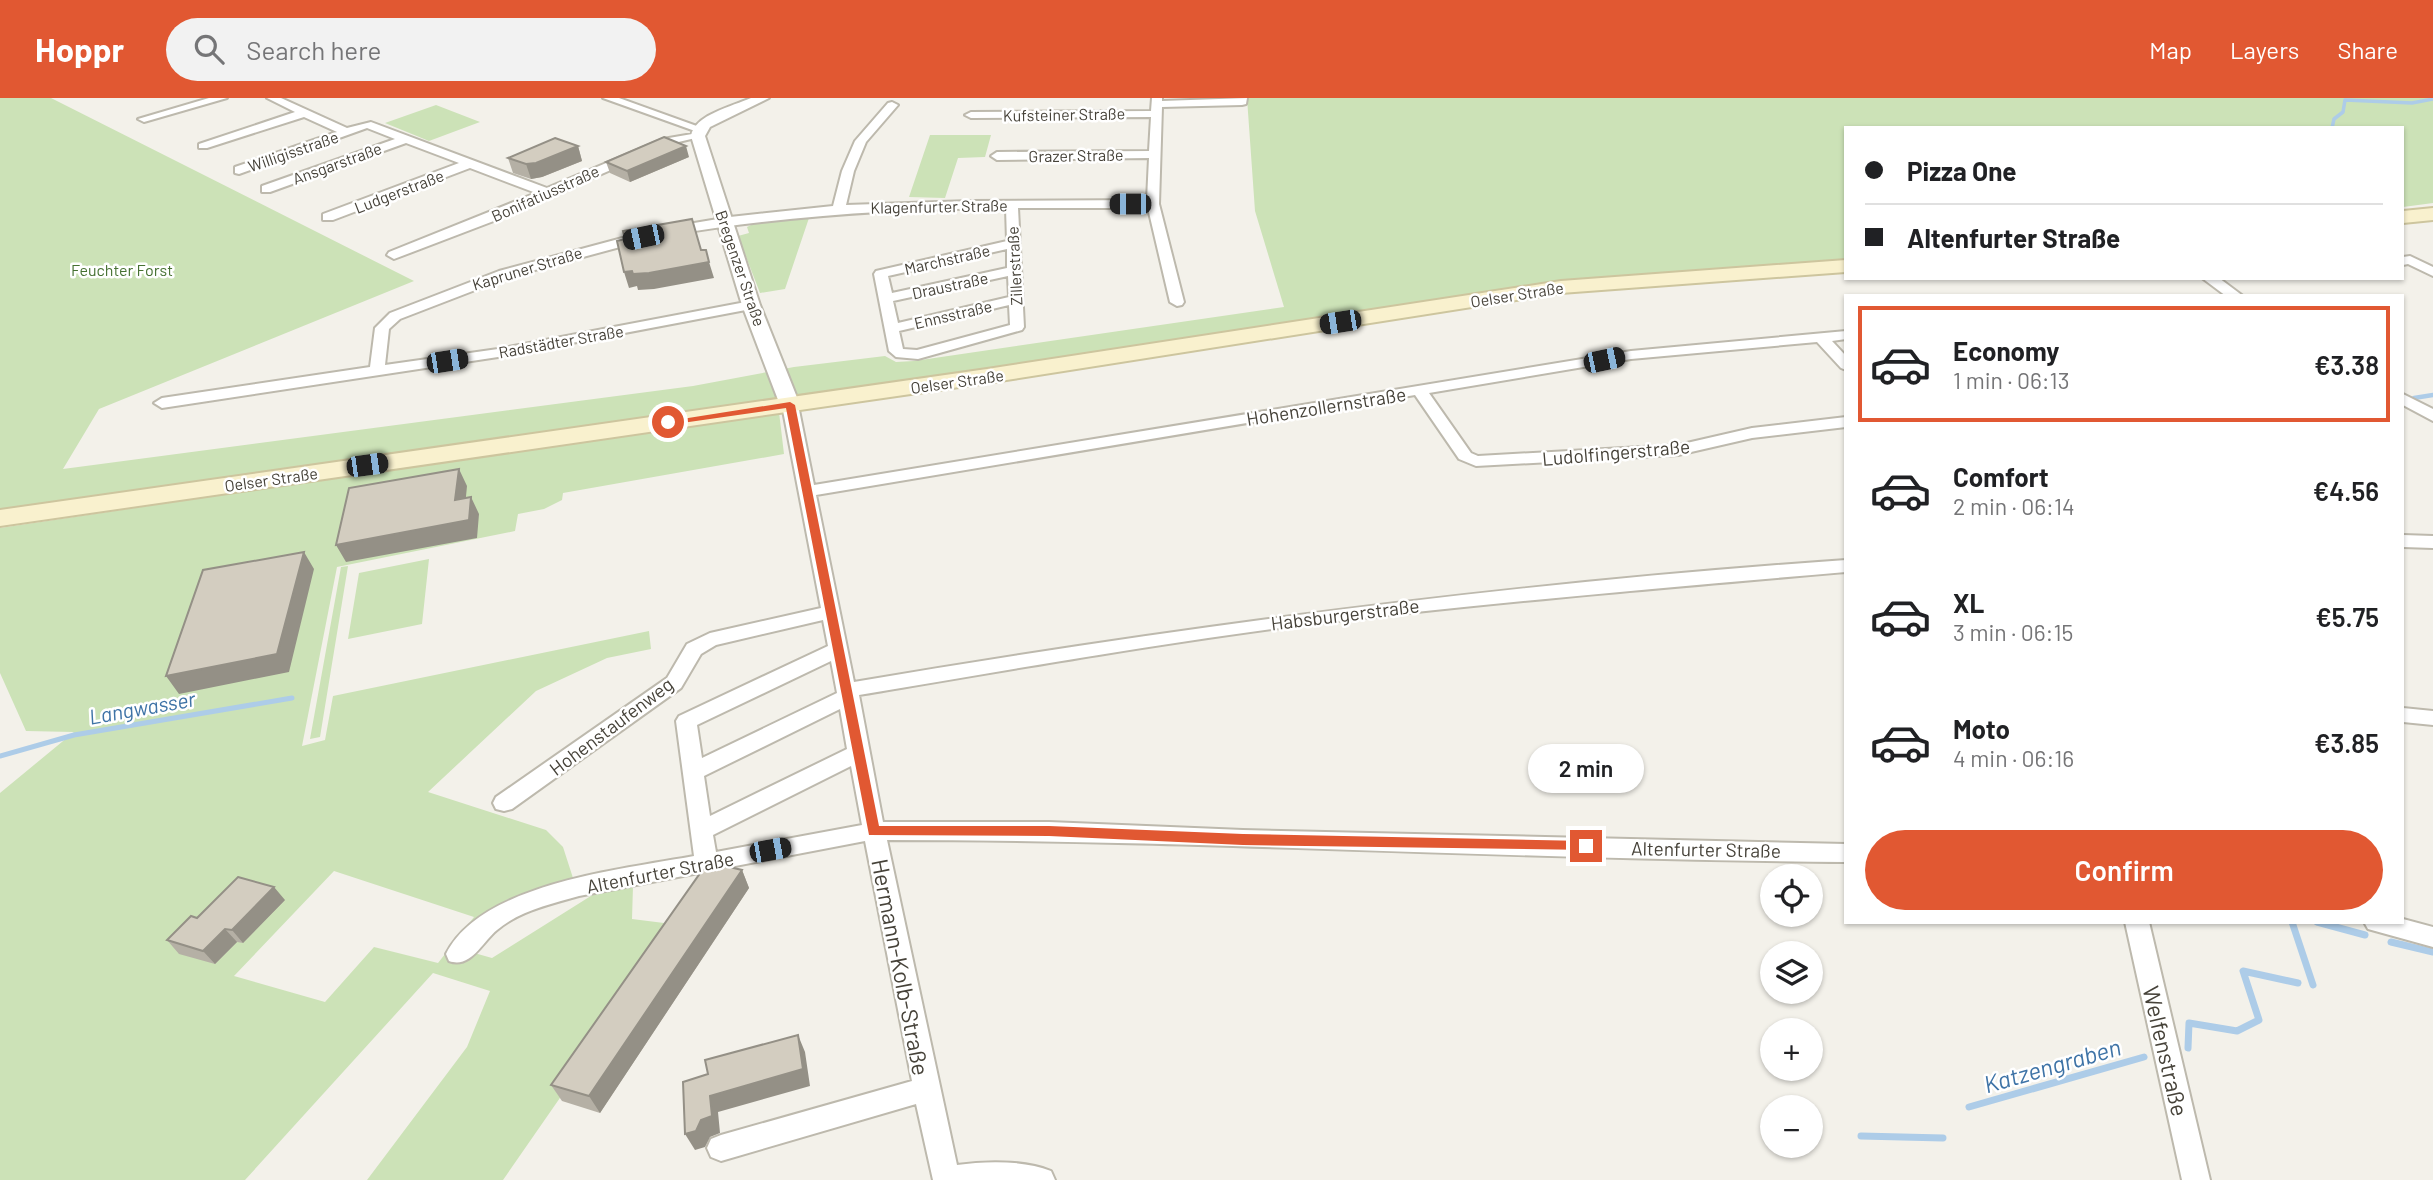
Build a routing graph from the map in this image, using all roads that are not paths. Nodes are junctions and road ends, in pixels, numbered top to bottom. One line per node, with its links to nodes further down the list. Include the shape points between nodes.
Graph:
1 (222, 98): 12 (street)
2 (299, 98): 6 (street)
3 (608, 98): 16 (street)
4 (762, 98): 16 (street)
5 (1242, 98): 7 (street, Kufsteiner Straße, via 1242,102)
6 (277, 100): 10 (street)
7 (1202, 101): 9 (street, Kufsteiner Straße)
8 (892, 105): 27 (street, via 861,141)
9 (1157, 105): 11 (street, Kufsteiner Straße); 19 (street)
10 (304, 113): 13 (street); 18 (street)
11 (971, 115)
12 (144, 119)
13 (323, 120): 14 (street, via 343,116); 15 (street)
14 (368, 124): 15 (street, Willigisstraße); 17 (street)
15 (347, 132): 22 (street, Willigisstraße)
16 (699, 132): 24 (street, Bonifatiusstraße); 31 (street, Bregenzer Straße)
17 (409, 138): 21 (street); 23 (street, Ansgarstraße)
18 (203, 146)
19 (1155, 154): 20 (street, Grazer Straße); 25 (street)
20 (997, 156)
21 (469, 164): 24 (street); 29 (street, Ludgerstraße)
22 (239, 170)
23 (266, 189)
24 (545, 192): 33 (street, Bonifatiusstraße)
25 (1153, 204): 26 (street, Klagenfurter Straße); 43 (street)
26 (1012, 205): 27 (street, Klagenfurter Straße); 32 (street, Zillerstraße)
27 (839, 208): 31 (street, Klagenfurter Straße)
28 (2433, 214): 30 (main road)
29 (328, 217)
30 (2404, 217)
31 (725, 221): 44 (street, Bregenzer Straße); 50 (street, Kapruner Straße, via 573,254 410,309 383,327)
32 (1013, 244): 36 (street, Zillerstraße); 38 (street, Marchstraße)
33 (394, 255)
34 (2404, 261): 37 (street)
35 (1844, 266): 54 (main road, Oelser Straße, via 1561,287)
36 (1014, 271): 41 (street, Draustraße); 42 (street, Zillerstraße)
37 (2433, 272)
38 (881, 274): 41 (street)
39 (2211, 280): 40 (street)
40 (2233, 294)
41 (885, 299): 45 (street)
42 (1016, 299): 45 (street, Ennsstraße); 48 (street, Zillerstraße, via 1017,327)
43 (1177, 302)
44 (751, 305): 50 (street, Radstädter Straße); 54 (street, Bregenzer Straße)
45 (891, 329): 48 (street, via 896,351)
46 (1844, 335): 47 (street, Hohenzollernstraße)
47 (1820, 337): 49 (street); 51 (street, Hohenzollernstraße, via 1623,356)
48 (918, 355)
49 (1844, 363)
50 (377, 373): 53 (street, Radstädter Straße)
51 (1420, 391): 56 (street, Ludolfingerstraße, via 1465,456 1476,461 1678,450 1752,433); 57 (street, Hohenzollernstraße)
52 (2404, 401): 55 (street)
53 (162, 403)
54 (790, 405): 57 (street, Hermann-Kolb-Straße); 58 (main road, Oelser Straße)
55 (2433, 416)
56 (1844, 422)
57 (807, 491): 62 (street, Hermann-Kolb-Straße)
58 (0, 518)
59 (2404, 541): 60 (street)
60 (2433, 542)
61 (1844, 566): 64 (street, Habsburgerstraße, via 1285,621 1077,651)
62 (831, 612): 63 (street, Hermann-Kolb-Straße); 69 (street, Hohenstaufenweg, via 710,640 694,649 674,683)
63 (839, 649): 64 (street, Hermann-Kolb-Straße); 68 (street, via 686,721)
64 (848, 693): 67 (street, Hermann-Kolb-Straße); 68 (street)
65 (2404, 715): 66 (street)
66 (2433, 718)
67 (859, 753): 70 (street); 71 (street, Hermann-Kolb-Straße)
68 (693, 772): 70 (street)
69 (504, 803)
70 (701, 831): 73 (street)
71 (874, 831): 72 (street, Altenfurter Straße, via 1049,831); 73 (street, Altenfurter Straße); 78 (street, Hermann-Kolb-Straße)
72 (1844, 853)
73 (706, 863): 77 (street, Altenfurter Straße, via 579,887 527,902 489,922)
74 (2137, 924): 82 (street, Welfenstraße)
75 (2384, 924): 76 (street)
76 (2433, 937)
77 (458, 954)
78 (926, 1089): 79 (street); 80 (street, Hermann-Kolb-Straße)
79 (721, 1148)
80 (948, 1180): 81 (street, via 979,1175)
81 (1041, 1180)
82 (2196, 1180)

